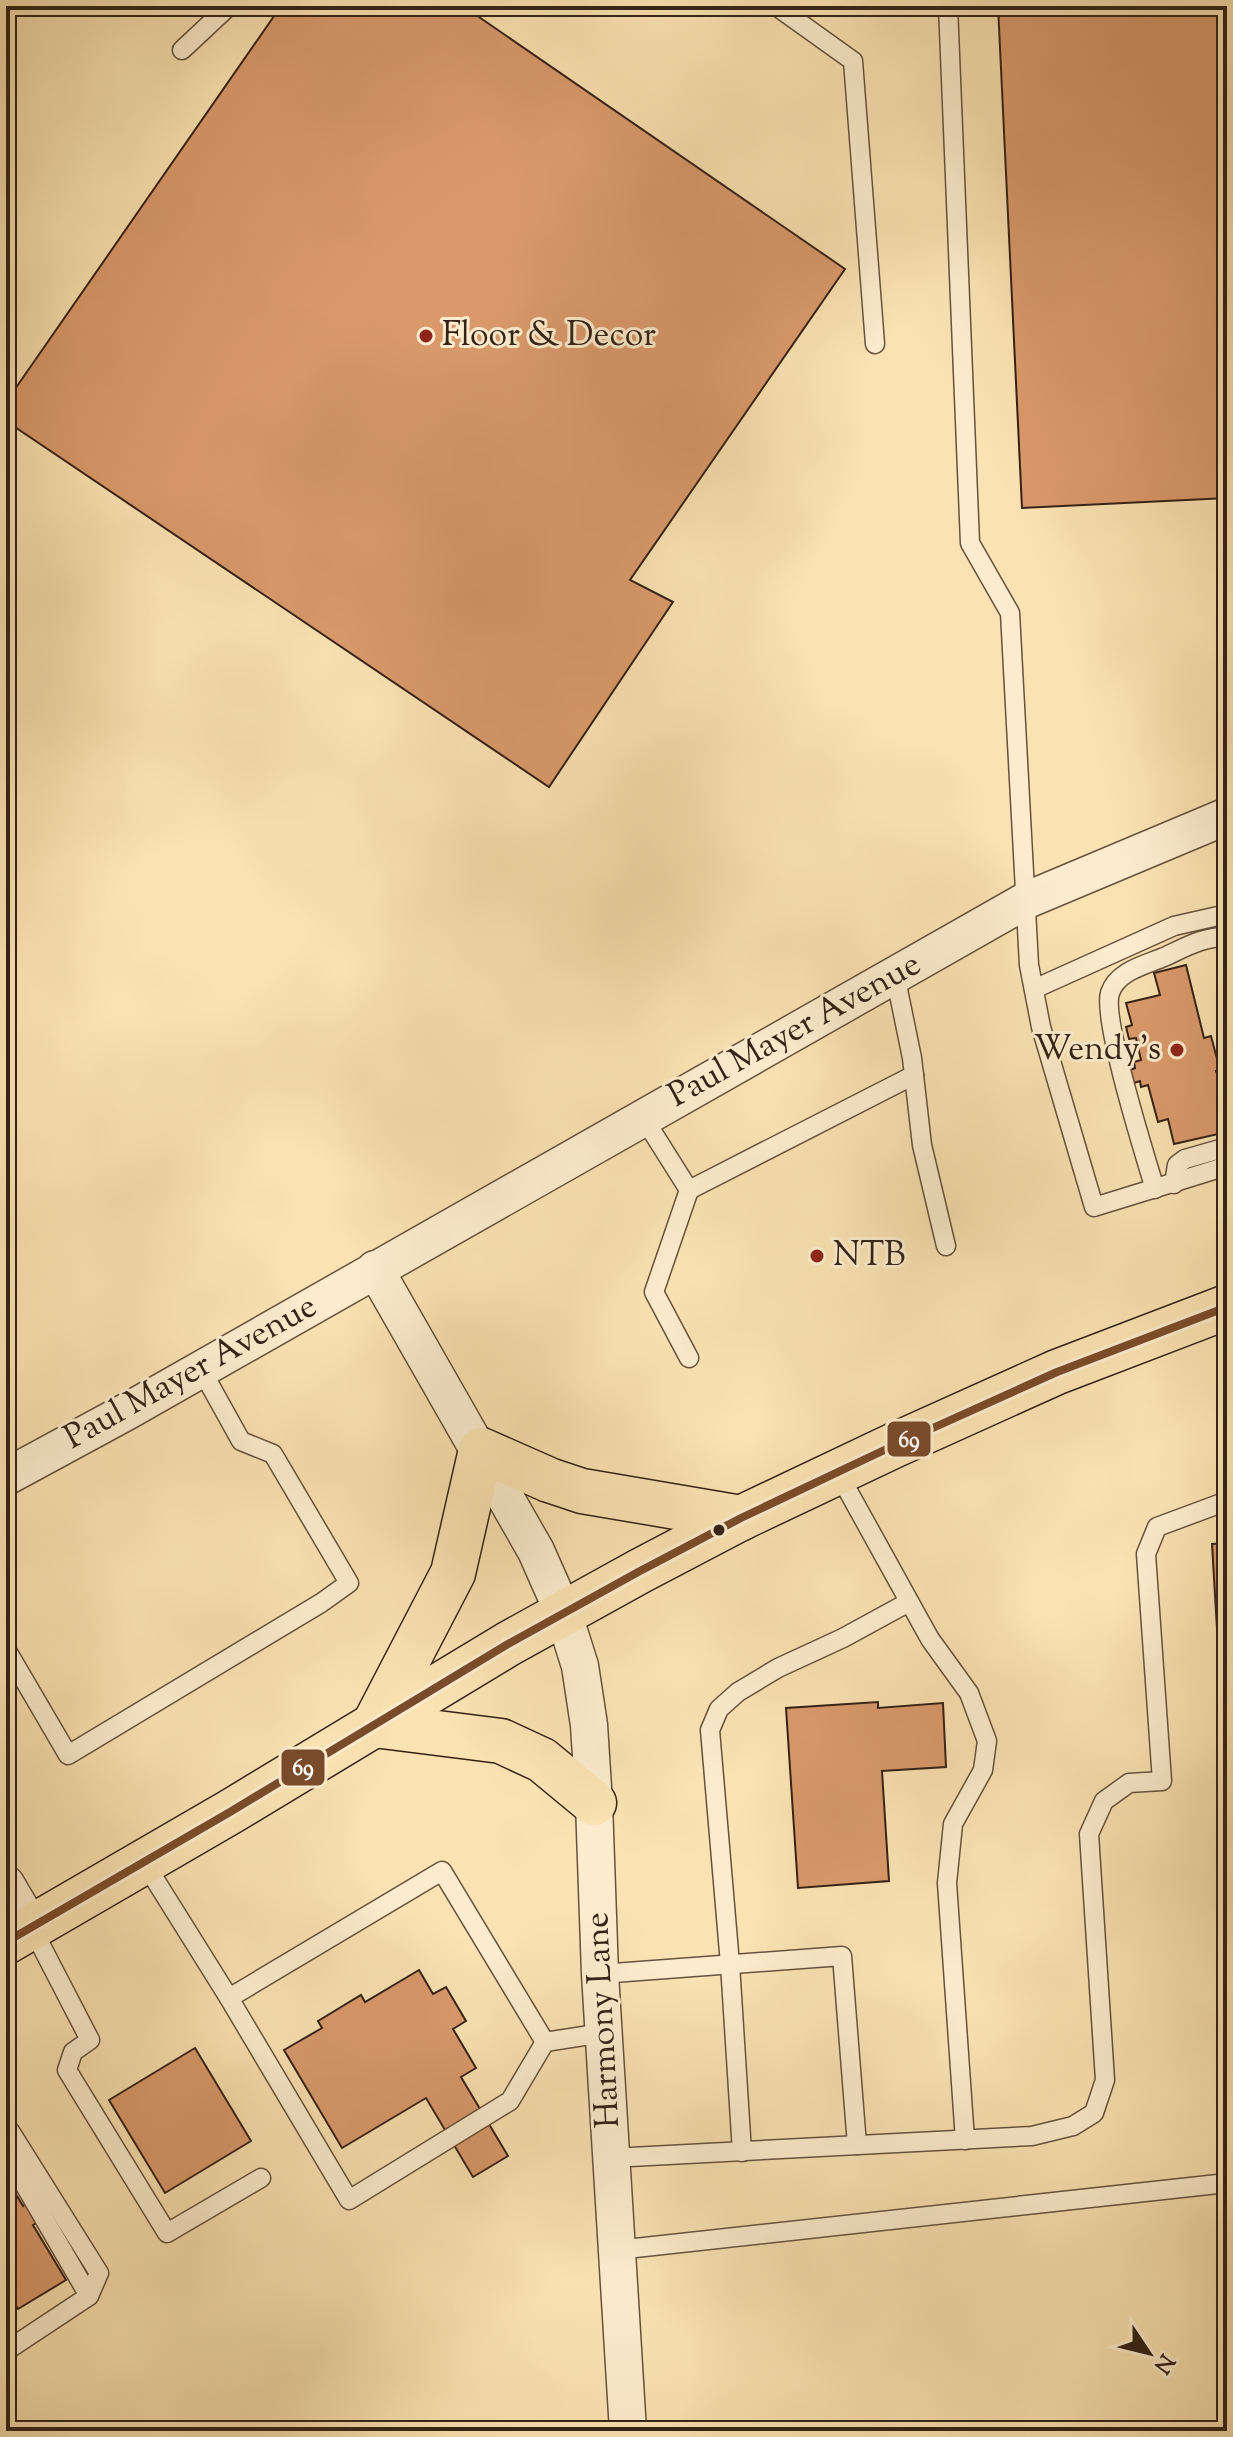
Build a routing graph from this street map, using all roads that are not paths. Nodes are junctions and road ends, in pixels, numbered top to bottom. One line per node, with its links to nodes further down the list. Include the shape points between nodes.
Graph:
1 (229, 6): 4 (lane)
2 (776, 6): 5 (lane, via 853,61)
3 (948, 6): 7 (lane, via 970,543 1010,613)
4 (182, 50)
5 (875, 344)
6 (1227, 816): 7 (street, Paul Mayer Avenue)
7 (1027, 900): 10 (street, Paul Mayer Avenue); 11 (lane)
8 (1227, 919): 11 (lane, via 1218,916 1174,926)
9 (1227, 937): 17 (lane, via 1205,939 1130,971 1109,995 1110,1024)
10 (895, 975): 12 (lane); 13 (street, Paul Mayer Avenue)
11 (1034, 989): 17 (lane, via 1094,1207)
12 (914, 1075): 18 (lane); 19 (lane, via 922,1145)
13 (643, 1117): 18 (lane); 20 (street, Paul Mayer Avenue)
14 (1227, 1147): 16 (lane, via 1185,1159 1177,1165)
15 (1227, 1166): 16 (lane)
16 (1174, 1184): 17 (lane)
17 (1155, 1189)
18 (689, 1190): 22 (lane, via 654,1292)
19 (946, 1246)
20 (375, 1269): 23 (street, Paul Mayer Avenue); 24 (street)
21 (1227, 1307): 25 (main road, via 1057,1372)
22 (689, 1358)
23 (201, 1369): 26 (street, Paul Mayer Avenue); 31 (lane, via 241,1441 273,1454 349,1583 68,1755)
24 (481, 1450): 28 (main road, via 582,1491); 30 (street); 32 (main road, via 453,1573)
25 (837, 1471): 28 (main road); 29 (lane)
26 (6, 1477)
27 (1227, 1501): 43 (lane, via 1157,1527 1146,1554 1162,1781 1129,1783 1104,1801 1089,1834 1105,2080 1094,2113 1073,2126 1032,2136)
28 (741, 1518): 30 (main road)
29 (909, 1602): 37 (lane, via 778,1668 719,1709 710,1730); 43 (lane, via 969,1693 987,1741 983,1770 953,1824 947,1883)
30 (563, 1612): 32 (main road); 33 (street, Harmony Lane, via 580,1666)
31 (6, 1649)
32 (374, 1725): 33 (main road, via 501,1741 542,1760); 34 (main road)
33 (594, 1803): 38 (street, Harmony Lane)
34 (144, 1862): 36 (main road); 39 (lane)
35 (6, 1884): 36 (street)
36 (19, 1935): 48 (lane, via 90,2040 73,2052 67,2070 167,2233)
37 (730, 1964): 38 (lane); 44 (lane, via 842,1956); 45 (lane)
38 (600, 1974): 40 (street, Harmony Lane)
39 (229, 1998): 41 (lane, via 442,1871); 41 (lane, via 349,2200 510,2101)
40 (603, 2033): 41 (lane); 47 (street, Harmony Lane)
41 (545, 2042)
42 (6, 2130): 51 (lane, via 99,2273)
43 (965, 2140): 44 (lane)
44 (857, 2145): 45 (lane)
45 (742, 2152): 47 (lane)
46 (6, 2153): 51 (lane)
47 (611, 2158): 50 (street, Harmony Lane)
48 (261, 2178)
49 (1227, 2183): 50 (lane)
50 (617, 2250): 53 (street, Harmony Lane)
51 (89, 2296): 52 (lane)
52 (6, 2351)
53 (628, 2431)

